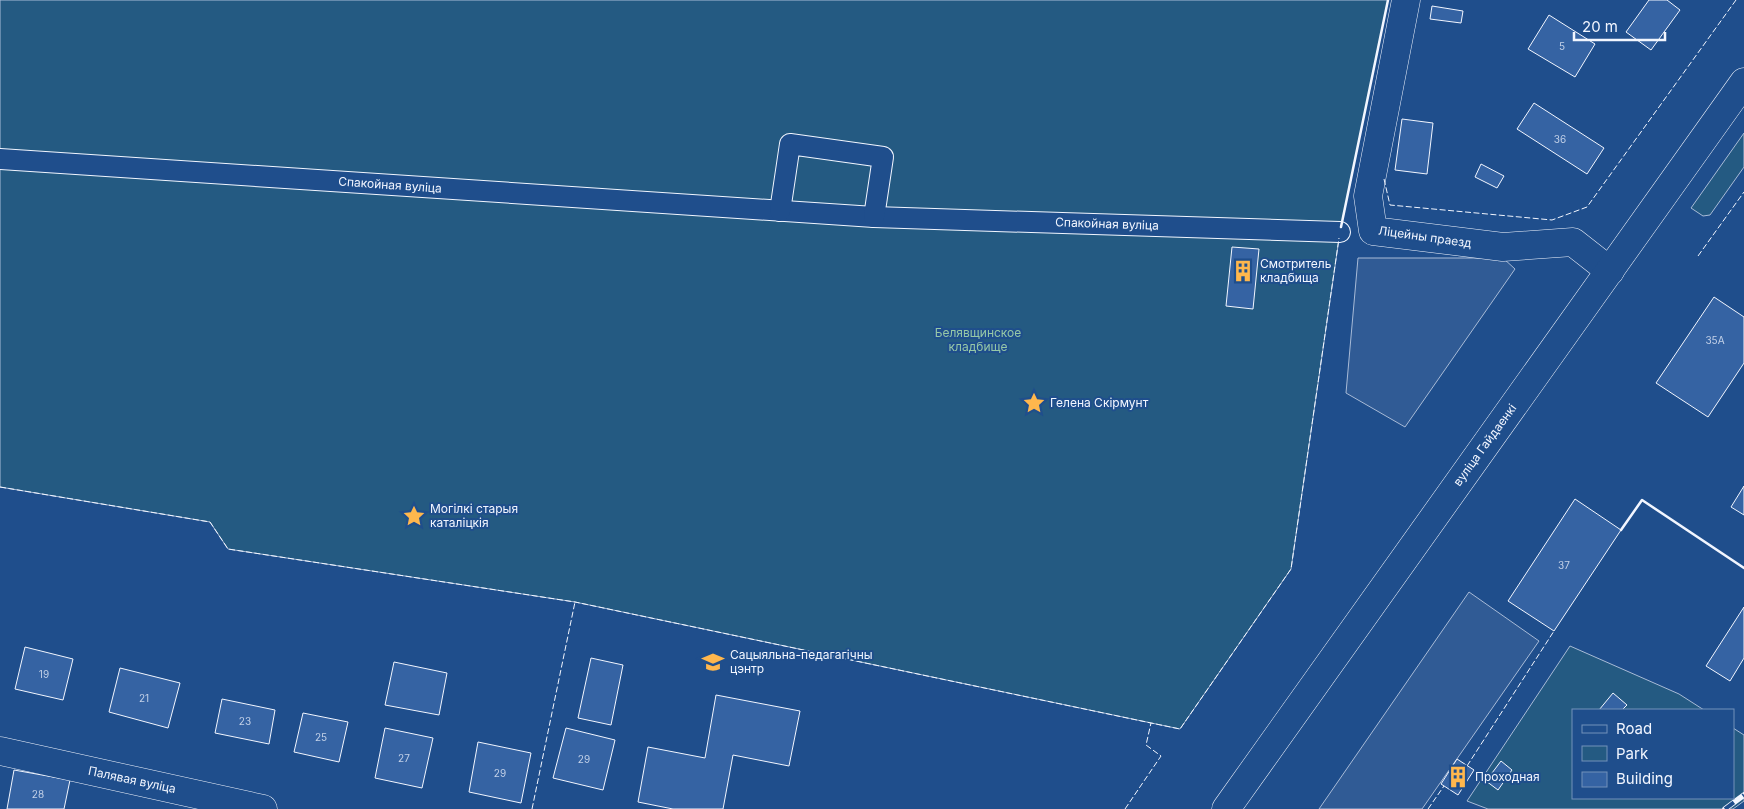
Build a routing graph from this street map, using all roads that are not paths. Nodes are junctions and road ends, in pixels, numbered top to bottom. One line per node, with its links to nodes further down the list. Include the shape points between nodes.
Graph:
1 (1406, 0): 7 (street, Ліцейны праезд, via 1368,196 1373,231 1503,247 1574,242)
2 (1744, 82): 7 (street, вуліца Гайдаенкі)
3 (0, 159): 4 (street, Спакойная вуліца)
4 (780, 211): 5 (street, Спакойная вуліца); 5 (street, via 790,144 883,156)
5 (874, 217): 6 (street, Спакойная вуліца)
6 (1340, 232)
7 (1610, 271): 10 (street, вуліца Гайдаенкі)
8 (0, 751): 9 (street, Палявая вуліца)
9 (263, 809)
10 (1226, 809)

